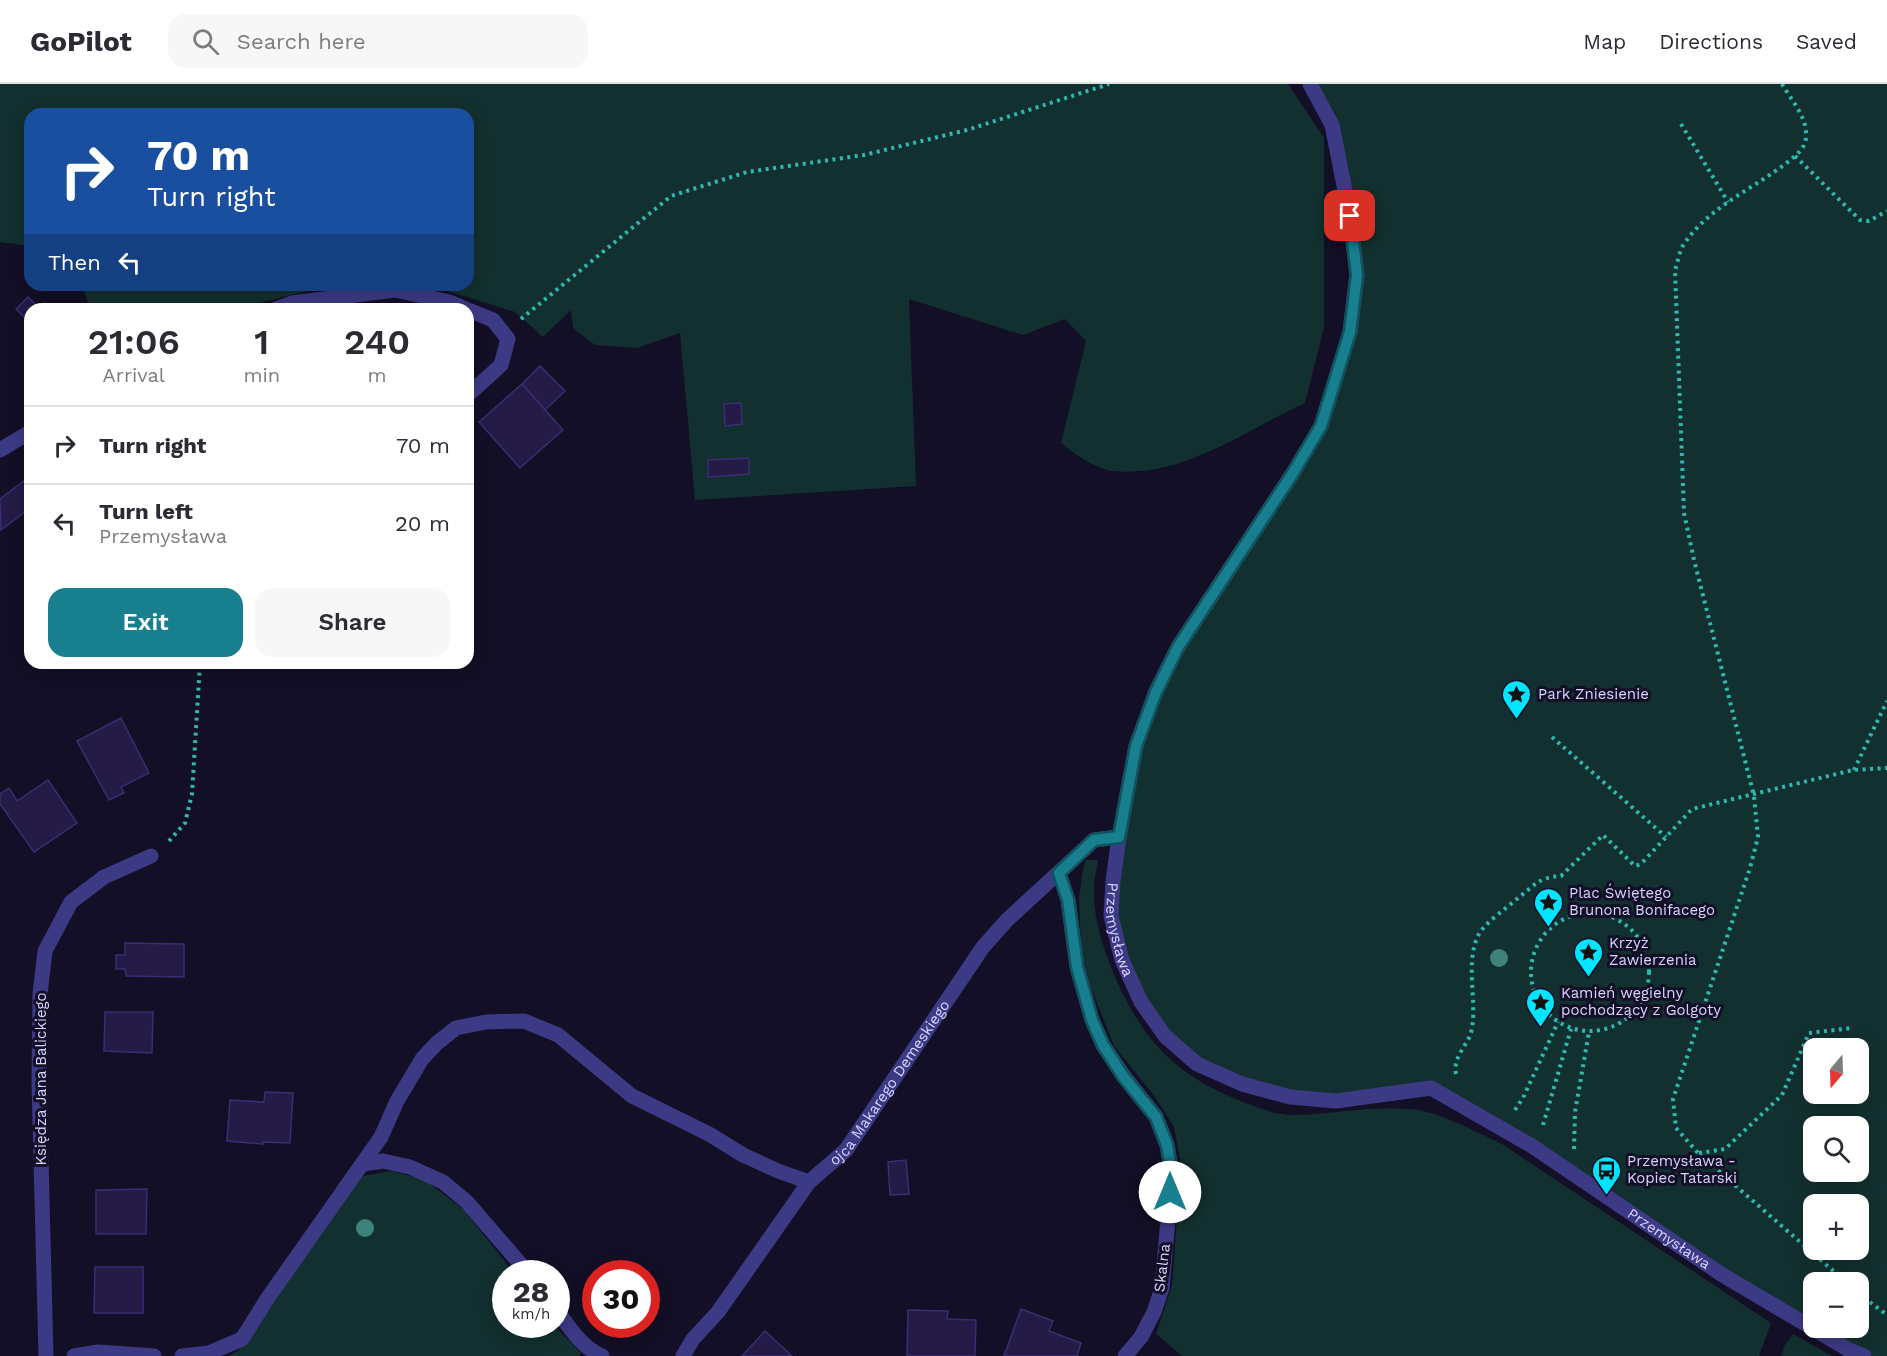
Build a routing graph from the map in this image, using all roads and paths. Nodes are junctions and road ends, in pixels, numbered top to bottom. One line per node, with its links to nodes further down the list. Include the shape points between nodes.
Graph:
1 (1109, 84): 13 (path, via 967,130 864,155 747,172 670,196)
2 (1310, 84): 23 (street, Przemysława, via 1332,125 1350,216 1357,275 1350,332 1321,426 1178,647 1156,692 1136,746)
3 (1782, 84): 5 (path, via 1807,131 1806,144)
4 (1681, 124): 6 (path)
5 (1796, 156): 6 (path); 7 (path, via 1860,220 1869,221)
6 (1728, 202): 22 (path, via 1697,227 1682,246 1675,270 1684,501 1694,560)
7 (1887, 211)
8 (387, 291): 10 (street)
9 (400, 291): 11 (street)
10 (292, 303)
11 (452, 303)
12 (474, 312): 13 (street, via 494,320)
13 (503, 333): 14 (street, via 508,339 501,365)
14 (474, 390)
15 (24, 436): 16 (street)
16 (0, 450)
17 (200, 669): 25 (path, via 192,794 185,823)
18 (1887, 701): 21 (path)
19 (1552, 737): 24 (path)
20 (1887, 768): 21 (path)
21 (1854, 770): 22 (path)
22 (1754, 796): 24 (path, via 1692,809); 36 (path, via 1758,837 1750,868 1673,1099 1676,1128)
23 (1119, 837): 26 (street, ojca Makarego Demeskiego, via 1094,840); 52 (street, Przemysława, via 1112,916 1122,960 1141,1002 1165,1036 1197,1064 1242,1084 1290,1097 1336,1101 1431,1088 1532,1146 1720,1274)
24 (1666, 837): 31 (path, via 1635,866 1603,836 1561,876 1545,876 1478,935 1473,958 1472,1031 1455,1068)
25 (151, 856): 45 (street, Księdza Jana Balickiego, via 104,877 71,902 45,951 40,994 39,1082)
26 (1059, 873): 39 (street, ojca Makarego Demeskiego, via 983,947 846,1150); 51 (street, Skalna, via 1068,900 1077,967 1092,1020 1123,1076 1156,1117 1167,1145 1172,1174 1162,1288 1154,1312)
27 (1558, 1022): 29 (path); 30 (path, via 1539,1003 1531,984 1530,964 1537,944 1549,928 1567,917 1587,913 1607,916 1624,924 1637,937 1646,954 1649,973 1638,1007 1624,1021); 32 (path)
28 (1852, 1028): 36 (path, via 1809,1033 1782,1095 1725,1149)
29 (1571, 1029): 30 (path); 33 (path)
30 (1589, 1032): 35 (path, via 1575,1112)
31 (1460, 1082)
32 (1513, 1114)
33 (1541, 1132)
34 (1566, 1147): 35 (path)
35 (1574, 1152): 37 (path)
36 (1698, 1153): 41 (path)
37 (1580, 1156)
38 (363, 1164): 39 (street, via 422,1059 437,1043 456,1028 524,1021 558,1035 632,1096 743,1155); 40 (street, via 383,1161 410,1167 443,1182 467,1202); 48 (street, via 242,1339 209,1353)
39 (809, 1182): 50 (street, ojca Makarego Demeskiego)
40 (517, 1260)
41 (1835, 1272)
42 (1869, 1301): 43 (path)
43 (1887, 1315)
44 (570, 1328): 49 (street)
45 (46, 1356)
46 (74, 1356): 47 (street, via 98,1352)
47 (154, 1356)
48 (182, 1356)
49 (602, 1356)
50 (683, 1356)
51 (1125, 1356)
52 (1864, 1356)

